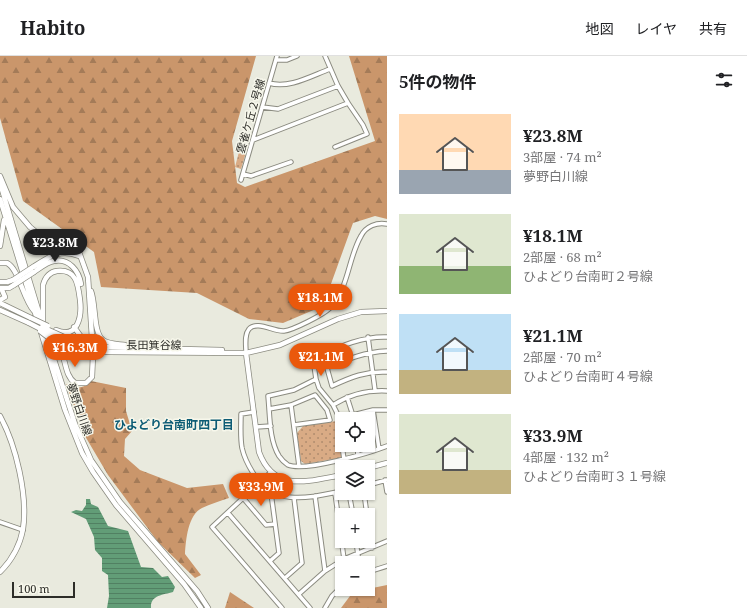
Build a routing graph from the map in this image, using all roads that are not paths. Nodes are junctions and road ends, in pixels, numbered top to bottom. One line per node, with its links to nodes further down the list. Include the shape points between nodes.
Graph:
1 (297, 56): 3 (street, via 287,60)
2 (325, 56): 4 (street)
3 (276, 58): 5 (street, 雲雀ケ丘２号線)
4 (330, 69): 5 (street, via 290,84); 6 (street)
5 (269, 83): 8 (street, 雲雀ケ丘２号線)
6 (338, 86): 7 (street); 8 (street, via 278,109)
7 (348, 103): 9 (street); 10 (street, via 367,134)
8 (262, 107): 9 (street, 雲雀ケ丘２号線)
9 (253, 140): 12 (street, 雲雀ケ丘２号線)
10 (335, 147)
11 (291, 162): 12 (street, via 252,176)
12 (243, 174): 14 (street, 雲雀ケ丘２号線)
13 (0, 176): 20 (street, via 13,207 30,227 44,238 76,247)
14 (241, 180)
15 (0, 183): 34 (street, 夢野白川線)
16 (0, 199): 17 (street, 夢野白川線)
17 (4, 213): 19 (street); 32 (street, 夢野白川線)
18 (387, 224): 43 (street, via 372,225 361,235 342,291 328,309 292,330 276,331 254,326 249,329 246,336)
19 (0, 246)
20 (79, 256): 22 (street, via 60,252 50,256); 26 (street, via 84,265)
21 (0, 263): 32 (street, via 7,263 14,269 28,304)
22 (34, 270): 24 (street, bridge); 29 (street, via 53,261 63,261 72,266 80,278)
23 (0, 282): 24 (street)
24 (14, 282): 25 (street)
25 (0, 288): 27 (street, via 5,297)
26 (89, 288): 38 (street); 41 (street, via 94,299 100,338 107,342)
27 (0, 302): 33 (street)
28 (0, 306): 33 (street, 長田箕谷線)
29 (81, 308): 34 (street, via 79,287 75,277 63,271 52,272 46,277 43,285); 35 (street, via 80,320)
30 (0, 310): 33 (street, 長田箕谷線)
31 (387, 311): 43 (street, 長田箕谷線, via 361,312 338,319 280,346)
32 (35, 312): 110 (street, 夢野白川線, via 72,430 86,462 116,505 184,584)
33 (30, 321): 35 (street, bridge, via 56,330 66,331); 39 (street, 長田箕谷線, bridge); 46 (street, bridge, via 63,352 69,378 75,383 86,383 92,376)
34 (43, 326): 111 (street, 夢野白川線, via 77,431 91,460 120,502 197,591)
35 (74, 328): 40 (street)
36 (368, 337): 37 (street); 44 (street); 49 (street, via 313,359)
37 (387, 337)
38 (92, 338)
39 (72, 343): 40 (street, 長田箕谷線); 42 (street, 長田箕谷線, via 84,350)
40 (86, 345): 41 (street, 長田箕谷線); 42 (street)
41 (144, 348): 43 (street, 長田箕谷線, via 201,348)
42 (109, 352): 43 (street, 長田箕谷線)
43 (246, 352): 58 (street)
44 (370, 352): 45 (street); 47 (street); 47 (street, via 327,368 332,386)
45 (387, 352)
46 (93, 356)
47 (373, 371): 48 (street); 50 (street)
48 (387, 372)
49 (316, 379): 54 (street, via 319,388); 55 (street, via 294,390 268,396)
50 (375, 390): 51 (street); 52 (street)
51 (387, 391)
52 (347, 397): 54 (street); 60 (street)
53 (291, 405): 55 (street); 64 (street); 64 (street, via 315,395 327,410 330,420)
54 (333, 405): 59 (street)
55 (270, 409): 65 (street)
56 (373, 410): 57 (street); 61 (street); 68 (street)
57 (387, 410)
58 (254, 412): 66 (street); 79 (street, via 241,414 242,446 249,467)
59 (336, 412)
60 (352, 412)
61 (367, 412)
62 (0, 416): 63 (street)
63 (1, 422): 91 (street, via 13,446 20,477 24,510)
64 (294, 425): 74 (street)
65 (271, 426): 66 (street); 74 (street, via 274,447 280,458 288,465)
66 (256, 427): 76 (street, via 259,452 263,463)
67 (387, 446): 68 (street)
68 (379, 449): 71 (street)
69 (343, 452): 72 (street)
70 (358, 452): 71 (street)
71 (358, 455): 72 (street)
72 (344, 459): 74 (street)
73 (387, 463): 75 (street)
74 (300, 466)
75 (375, 466)
76 (271, 472): 77 (street, via 280,479 290,482); 79 (street)
77 (335, 476)
78 (386, 480): 80 (street); 81 (street)
79 (259, 483): 82 (street); 86 (street)
80 (375, 483)
81 (387, 492)
82 (271, 493): 85 (street); 90 (street)
83 (335, 493): 84 (street)
84 (315, 496): 85 (street); 105 (street)
85 (294, 498): 107 (street, via 302,563)
86 (244, 499): 88 (street); 90 (street, via 266,525)
87 (336, 500): 97 (street)
88 (228, 513): 99 (street); 112 (street, via 212,527)
89 (0, 522): 91 (street)
90 (275, 524): 99 (street, via 279,553)
91 (23, 530): 103 (street, via 16,550)
92 (387, 541): 93 (street)
93 (375, 547)
94 (357, 548): 96 (street)
95 (372, 548): 96 (street)
96 (358, 554): 98 (street)
97 (343, 556)
98 (353, 556)
99 (270, 561): 107 (street)
100 (0, 563): 103 (street)
101 (335, 565): 105 (street)
102 (387, 566): 104 (street)
103 (5, 567): 106 (street)
104 (375, 570)
105 (325, 571): 109 (street)
106 (0, 572)
107 (285, 578): 109 (street)
108 (335, 593): 114 (street)
109 (299, 594): 113 (street)
110 (201, 608)
111 (208, 608)
112 (282, 608)
113 (310, 608)
114 (325, 608)

